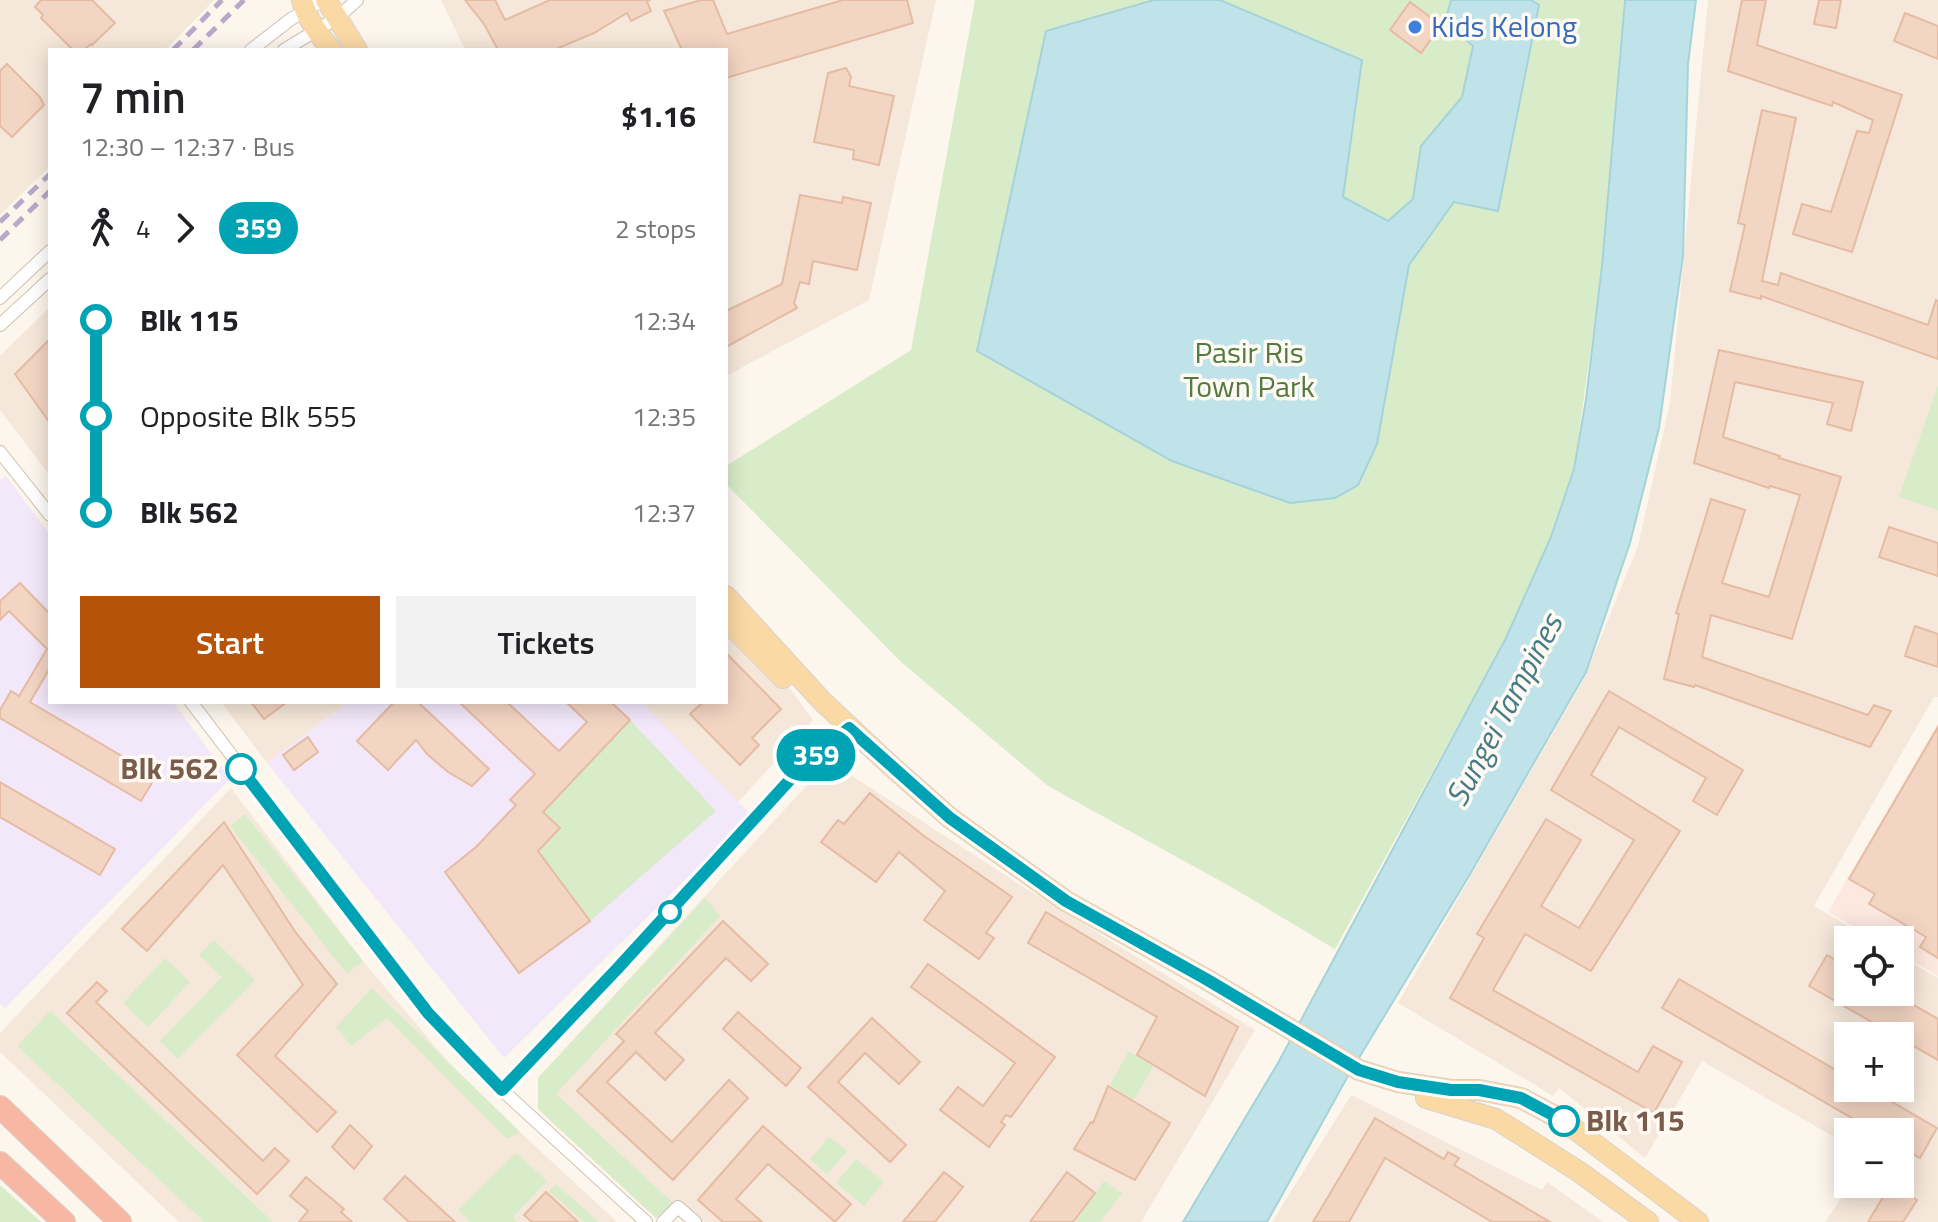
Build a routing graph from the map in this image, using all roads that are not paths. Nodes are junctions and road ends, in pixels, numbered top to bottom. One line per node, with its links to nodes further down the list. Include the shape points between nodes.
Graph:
1 (357, 0): 3 (street)
2 (303, 5): 3 (street); 4 (main road); 5 (street)
3 (329, 6): 4 (street); 8 (main road)
4 (316, 30): 6 (street); 7 (main road)
5 (253, 48)
6 (287, 48)
7 (330, 48)
8 (356, 48)
9 (48, 253): 11 (street)
10 (48, 281): 12 (street)
11 (0, 298)
12 (0, 325)
13 (0, 452): 14 (street)
14 (48, 512)
15 (728, 598): 18 (main road)
16 (728, 622): 18 (main road)
17 (193, 704): 20 (street, via 428,1013)
18 (844, 732): 19 (main road, via 887,778 1004,871); 20 (street, via 767,803)
19 (1357, 1074): 28 (main road, via 1394,1091 1496,1119); 29 (main road, via 1521,1098 1564,1121)
20 (502, 1090): 25 (street)
21 (0, 1107): 24 (highway)
22 (0, 1163): 23 (highway)
23 (64, 1222)
24 (120, 1222)
25 (646, 1222)
26 (663, 1222): 27 (street, via 678,1207)
27 (695, 1222)
28 (1648, 1222)
29 (1698, 1222)

